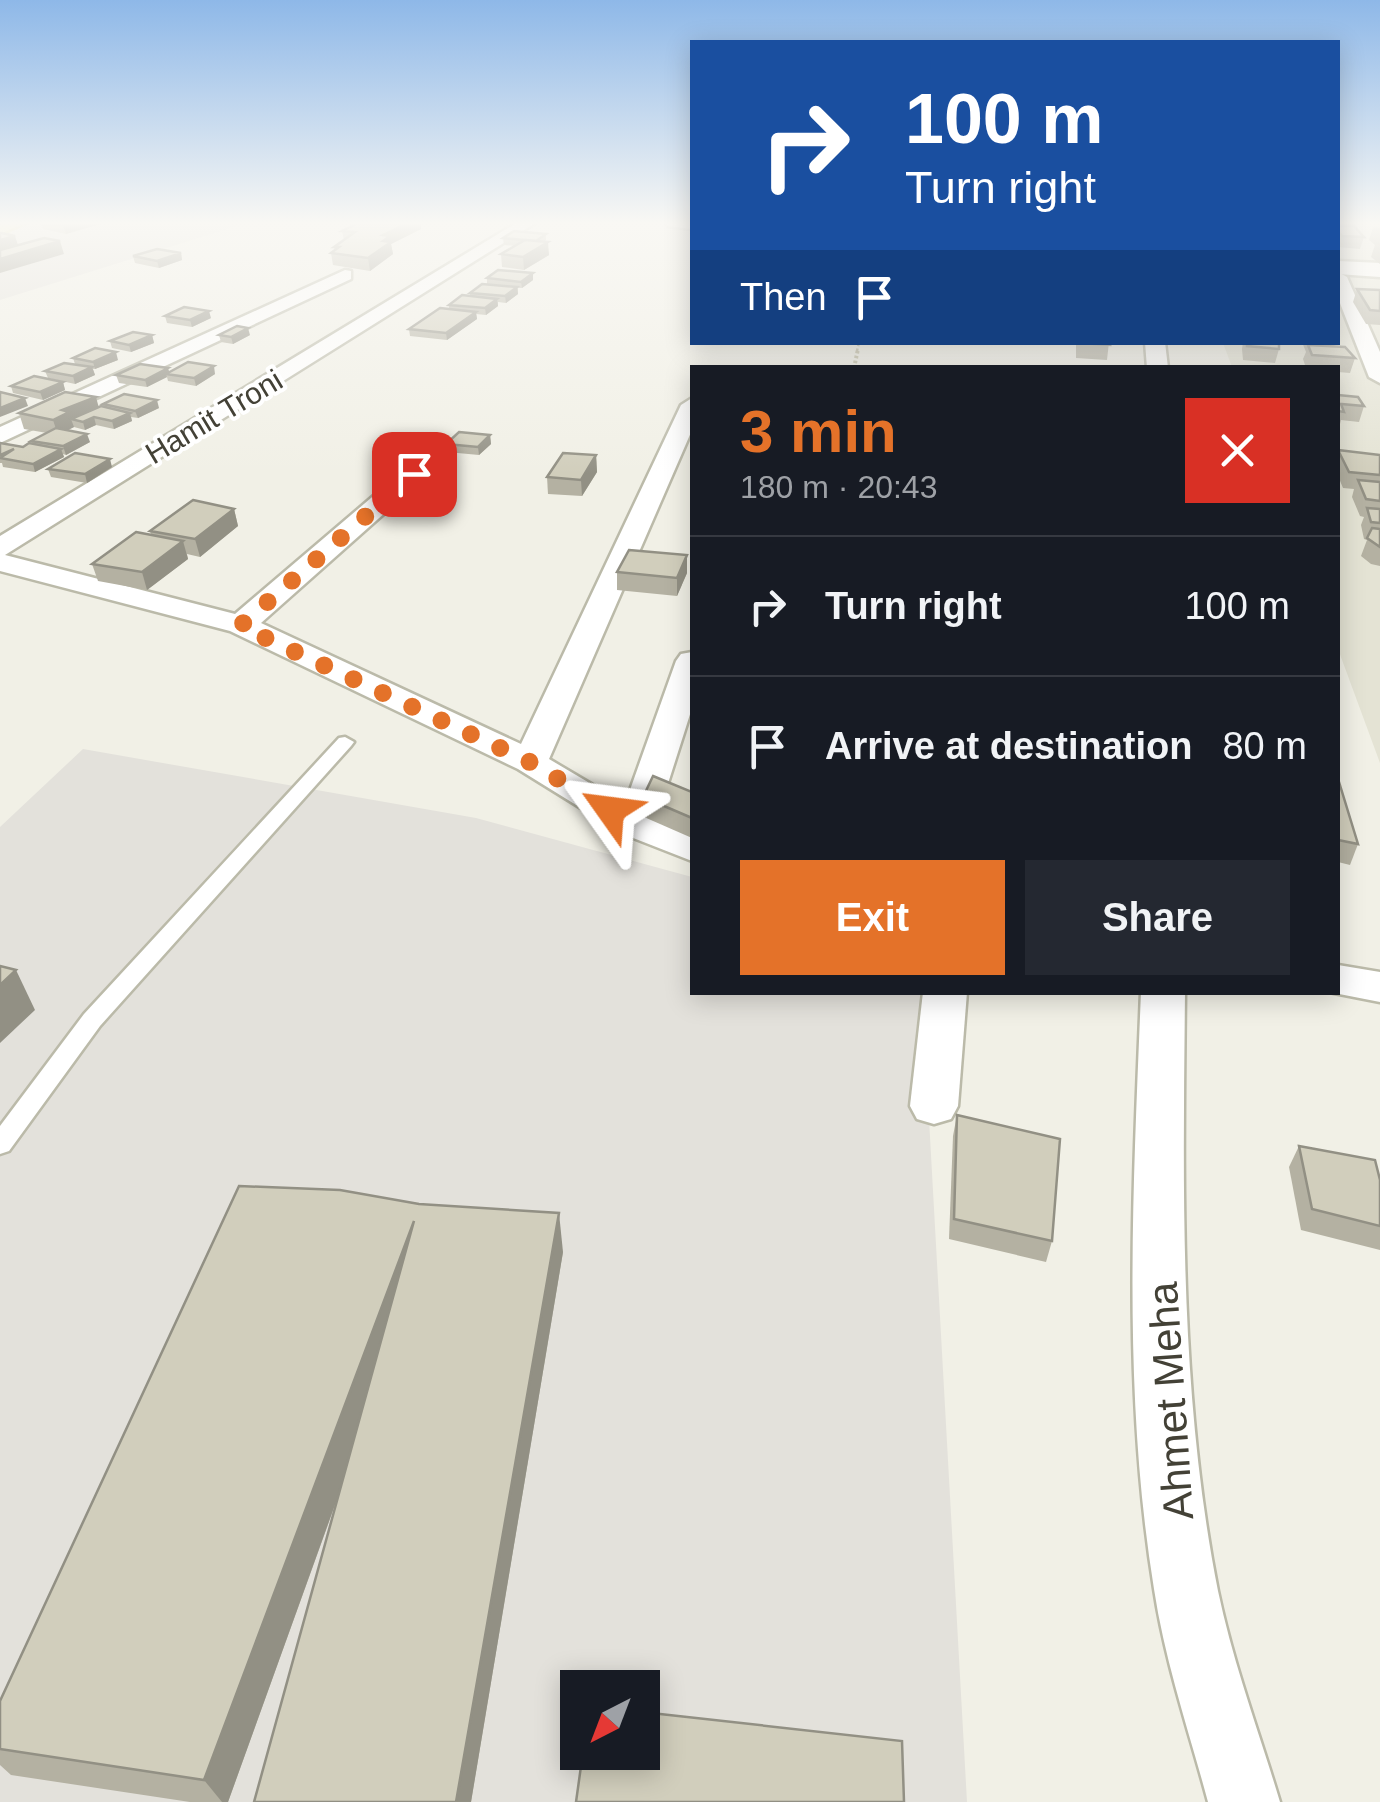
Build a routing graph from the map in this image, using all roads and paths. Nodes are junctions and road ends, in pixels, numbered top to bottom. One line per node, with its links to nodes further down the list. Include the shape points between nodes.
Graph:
1 (278, 306): 6 (street)
2 (393, 306): 10 (street, Hamit Troni)
3 (1350, 306): 4 (street)
4 (1380, 377)
5 (690, 408): 15 (street)
6 (0, 436)
7 (414, 474): 12 (street)
8 (38, 498): 9 (street)
9 (13, 510)
10 (0, 548)
11 (0, 562): 12 (street)
12 (240, 626): 15 (street)
13 (690, 667): 16 (street)
14 (345, 742): 23 (lane, via 92,1020)
15 (530, 762): 16 (street)
16 (636, 826): 17 (street)
17 (690, 848)
18 (1340, 980): 19 (street)
19 (1380, 987)
20 (945, 995): 22 (street)
21 (1163, 995): 24 (street, Ahmet Meha, via 1160,1380 1186,1591)
22 (934, 1106)
23 (0, 1144)
24 (1244, 1802)

